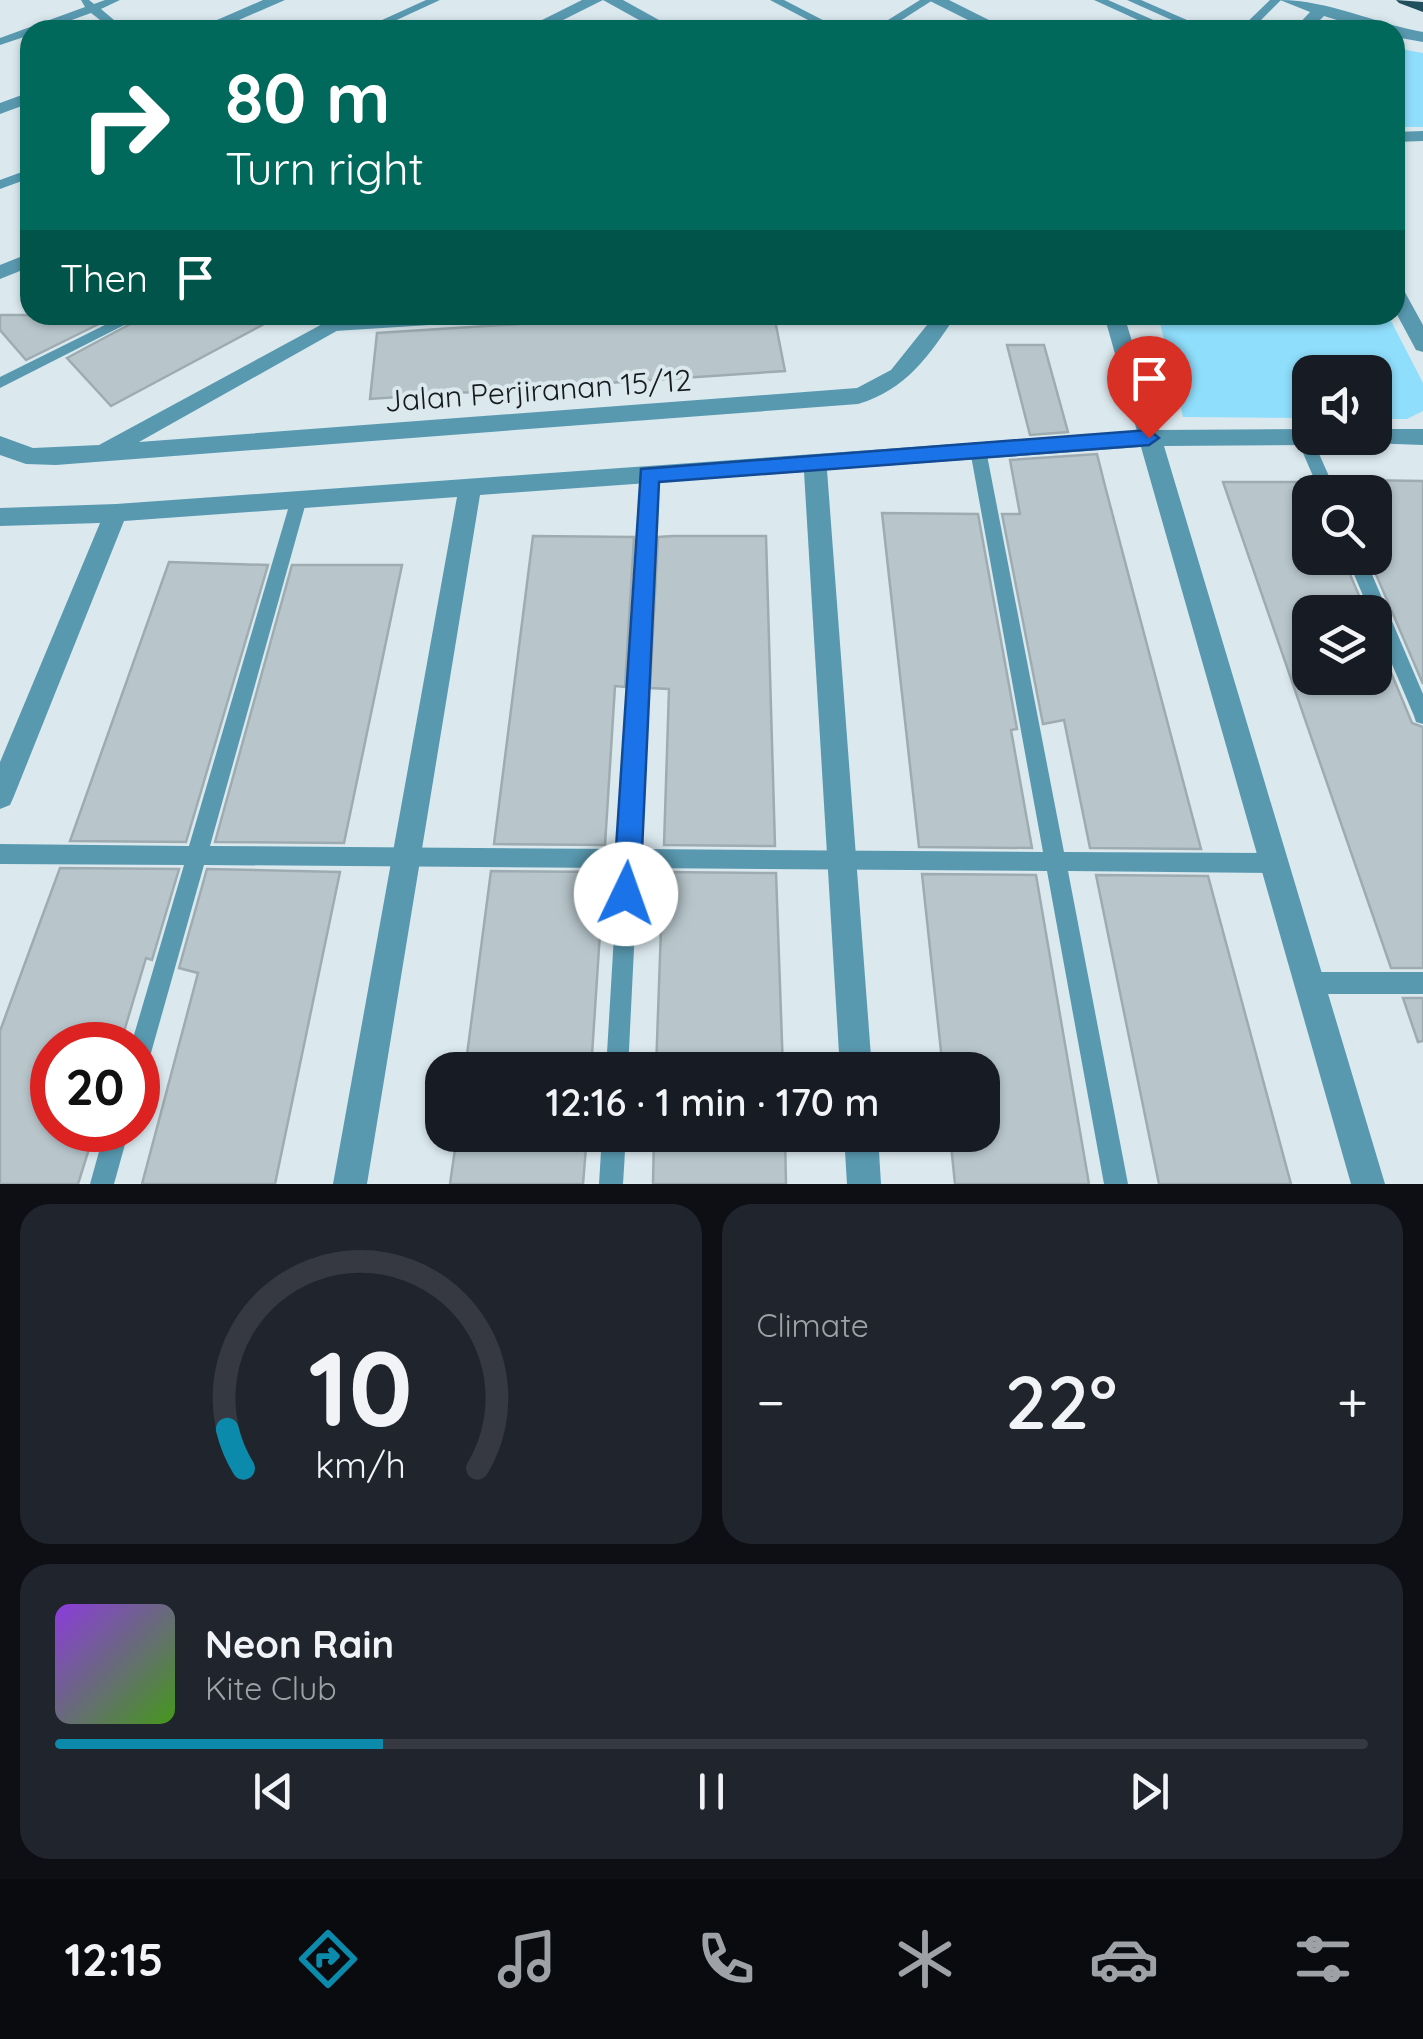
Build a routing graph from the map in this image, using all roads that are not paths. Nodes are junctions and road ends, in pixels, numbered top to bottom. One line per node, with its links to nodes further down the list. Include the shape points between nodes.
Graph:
1 (115, 0): 13 (lane)
2 (277, 0): 18 (street)
3 (435, 0): 19 (lane)
4 (594, 0): 20 (street)
5 (611, 0): 21 (street)
6 (775, 0): 22 (lane)
7 (932, 0): 23 (lane); 24 (street)
8 (1099, 0): 25 (lane)
9 (1132, 0): 26 (lane)
10 (1276, 0): 27 (lane)
11 (1288, 0): 15 (street)
12 (1404, 0): 14 (main road)
13 (88, 4): 16 (lane); 17 (lane)
14 (1423, 7)
15 (1319, 12): 28 (street); 29 (street)
16 (55, 20)
17 (108, 20)
18 (227, 20)
19 (389, 20)
20 (551, 20)
21 (650, 20)
22 (816, 20)
23 (896, 20)
24 (978, 20)
25 (1146, 20)
26 (1180, 20)
27 (1255, 20)
28 (1311, 20)
29 (1349, 20)
30 (1405, 311): 35 (street)
31 (116, 325): 36 (lane)
32 (336, 325): 43 (street)
33 (938, 325): 43 (street, Jalan Perjiranan 15/12, via 902,373 858,396)
34 (1117, 325): 40 (street)
35 (1423, 345)
36 (0, 383)
37 (1292, 437): 40 (street)
38 (1392, 437): 39 (street)
39 (1423, 437)
40 (1149, 438): 42 (street); 59 (street)
41 (0, 444): 43 (street, Jalan Perjiranan 15/12, via 27,457)
42 (978, 450): 44 (street); 58 (lane)
43 (100, 454)
44 (815, 462): 45 (street); 57 (street)
45 (649, 474): 46 (street); 56 (lane)
46 (470, 487): 47 (street); 55 (street)
47 (299, 499): 48 (street); 54 (lane)
48 (116, 513): 49 (street); 52 (street)
49 (0, 517)
50 (1363, 575): 51 (lane)
51 (1423, 716)
52 (0, 796)
53 (0, 854): 54 (lane)
54 (197, 854): 55 (lane); 62 (lane)
55 (406, 856): 56 (lane); 69 (street)
56 (628, 858): 57 (lane); 63 (lane)
57 (842, 860): 58 (lane); 64 (street)
58 (1056, 862): 59 (lane); 72 (lane)
59 (1274, 863): 61 (street)
60 (1423, 982): 61 (lane)
61 (1308, 983): 73 (street)
62 (149, 1022)
63 (618, 1052)
64 (855, 1052)
65 (111, 1152): 68 (lane)
66 (613, 1152): 70 (lane)
67 (862, 1152): 71 (street)
68 (102, 1184)
69 (350, 1184)
70 (611, 1184)
71 (864, 1184)
72 (1116, 1184)
73 (1368, 1184)

